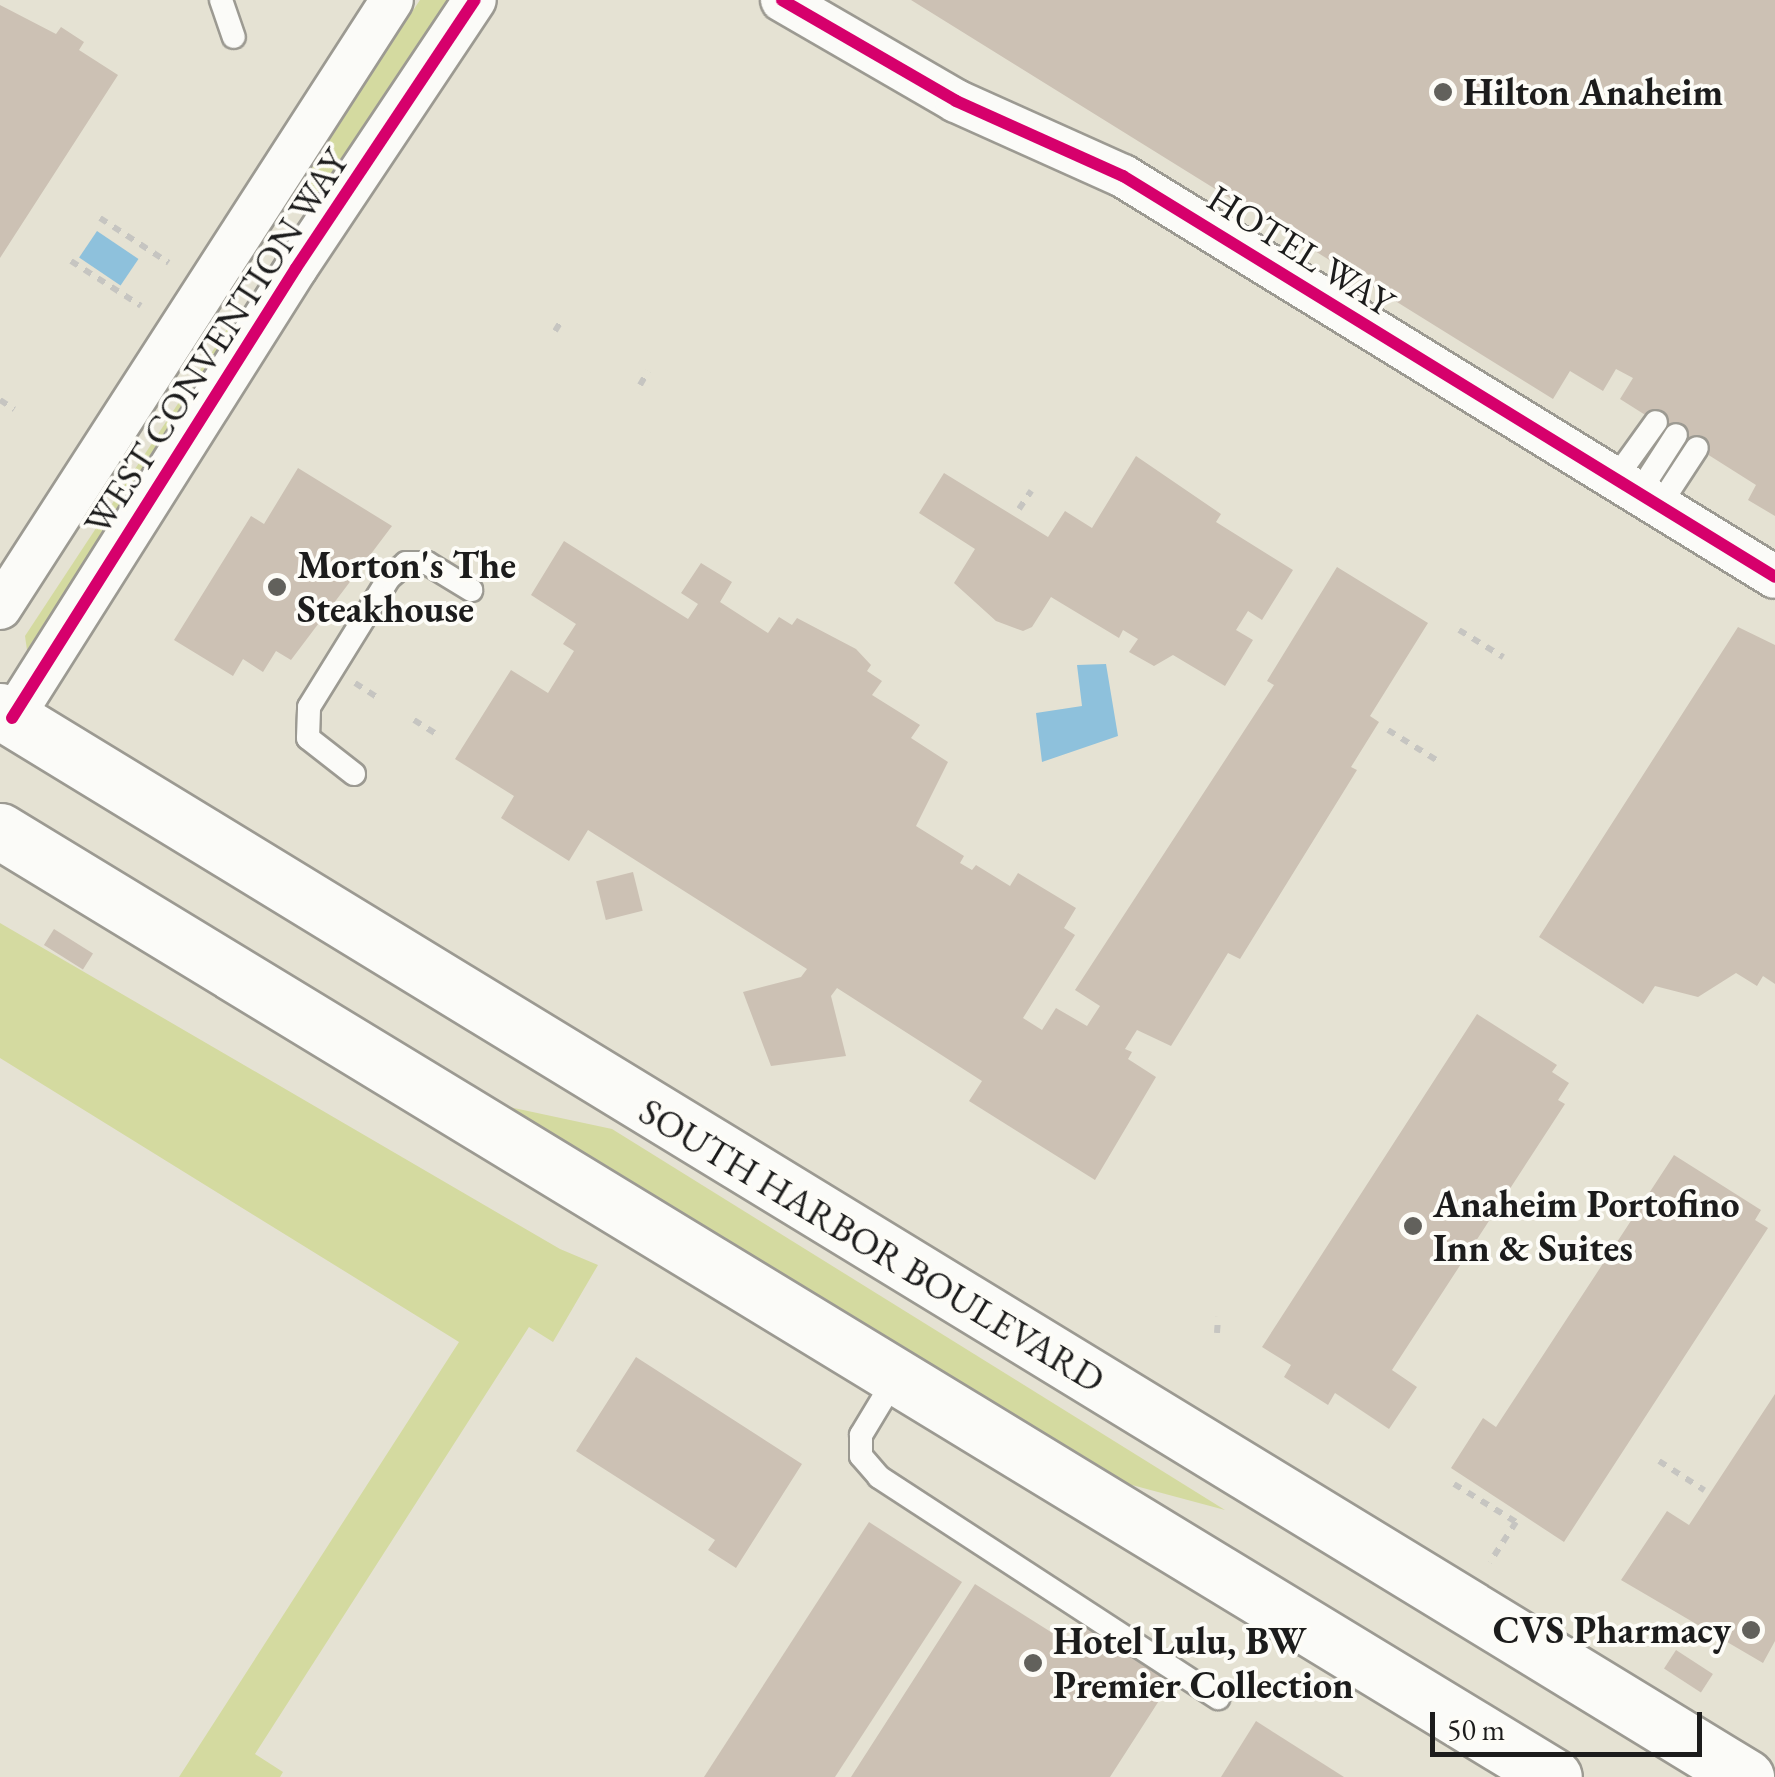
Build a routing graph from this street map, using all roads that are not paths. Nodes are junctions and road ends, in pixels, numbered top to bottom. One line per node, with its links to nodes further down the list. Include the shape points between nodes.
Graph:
1 (222, 0): 5 (lane)
2 (392, 0): 11 (street, WEST CONVENTION WAY)
3 (475, 0): 12 (street, WEST CONVENTION WAY)
4 (782, 0): 8 (street, HOTEL WAY, via 956,101 1124,176)
5 (234, 37)
6 (1666, 428): 8 (lane)
7 (1697, 448): 8 (lane)
8 (1637, 493): 9 (street, HOTEL WAY)
9 (1775, 577)
10 (471, 590): 13 (lane, via 427,563 406,563 389,578 309,707 308,738)
11 (0, 608)
12 (6, 714): 18 (main road, SOUTH HARBOR BOULEVARD)
13 (354, 774)
14 (0, 831): 15 (main road)
15 (896, 1377): 16 (lane, via 861,1434 861,1456 878,1477); 17 (main road)
16 (1218, 1698)
17 (1554, 1777)
18 (1746, 1777)

